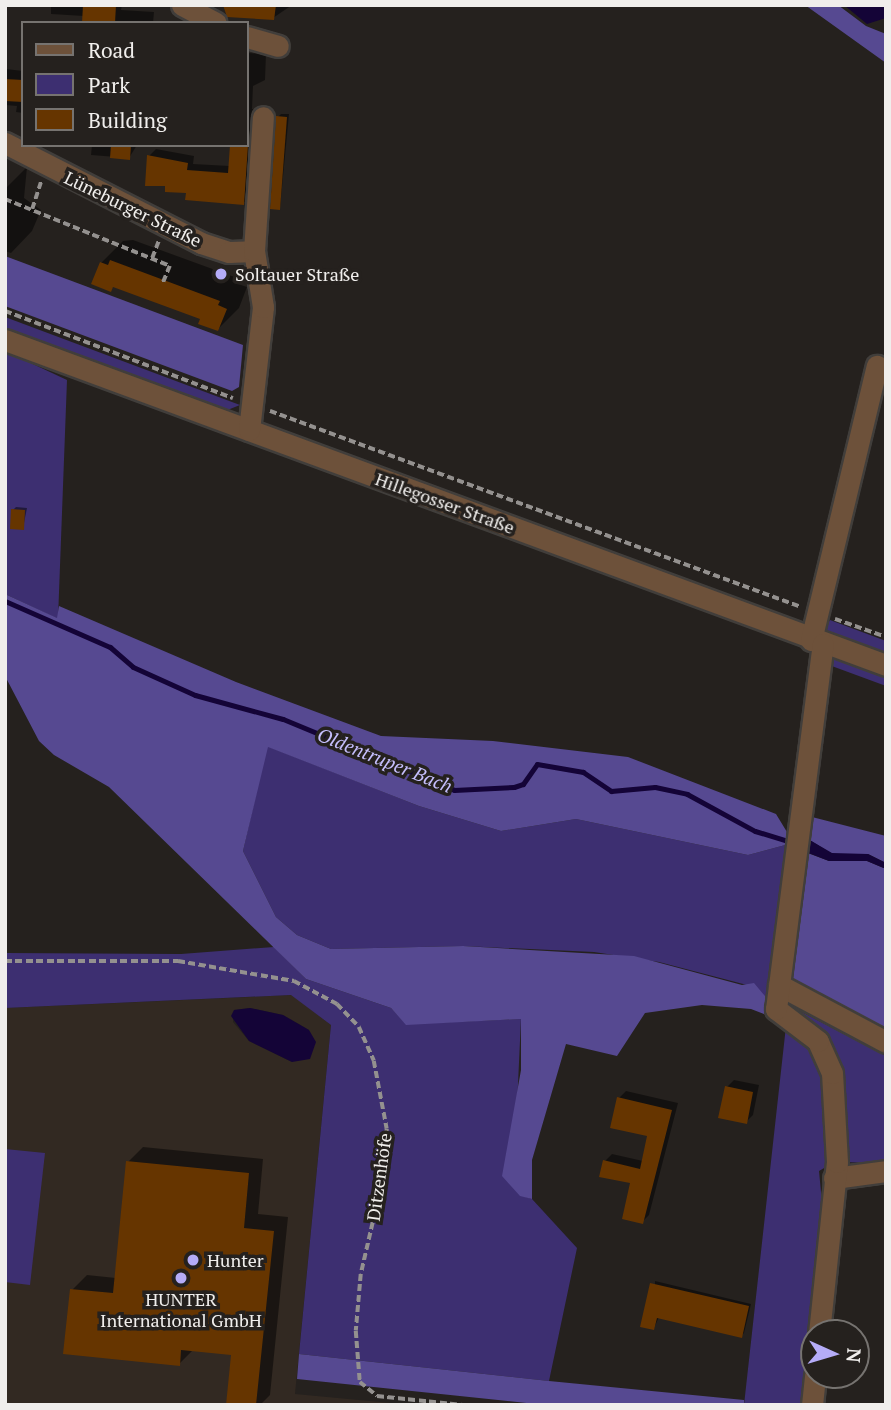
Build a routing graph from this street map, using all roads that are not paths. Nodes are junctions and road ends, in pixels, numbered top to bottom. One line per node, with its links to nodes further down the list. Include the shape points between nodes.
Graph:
1 (182, 5): 2 (street)
2 (212, 21)
3 (248, 37): 4 (street)
4 (278, 46)
5 (263, 117): 7 (street)
6 (5, 143): 7 (street, Lüneburger Straße, via 201,243 229,252)
7 (254, 251): 10 (street, via 263,307)
8 (5, 340): 10 (street, Hillegosser Straße)
9 (877, 366): 11 (street)
10 (249, 430): 11 (street, Hillegosser Straße)
11 (817, 642): 12 (street, Hillegosser Straße); 13 (street)
12 (886, 665)
13 (779, 985): 14 (street); 16 (street, via 776,1009 803,1027 827,1056 836,1108)
14 (886, 1042)
15 (886, 1171): 16 (street)
16 (834, 1178): 17 (street)
17 (820, 1319)

